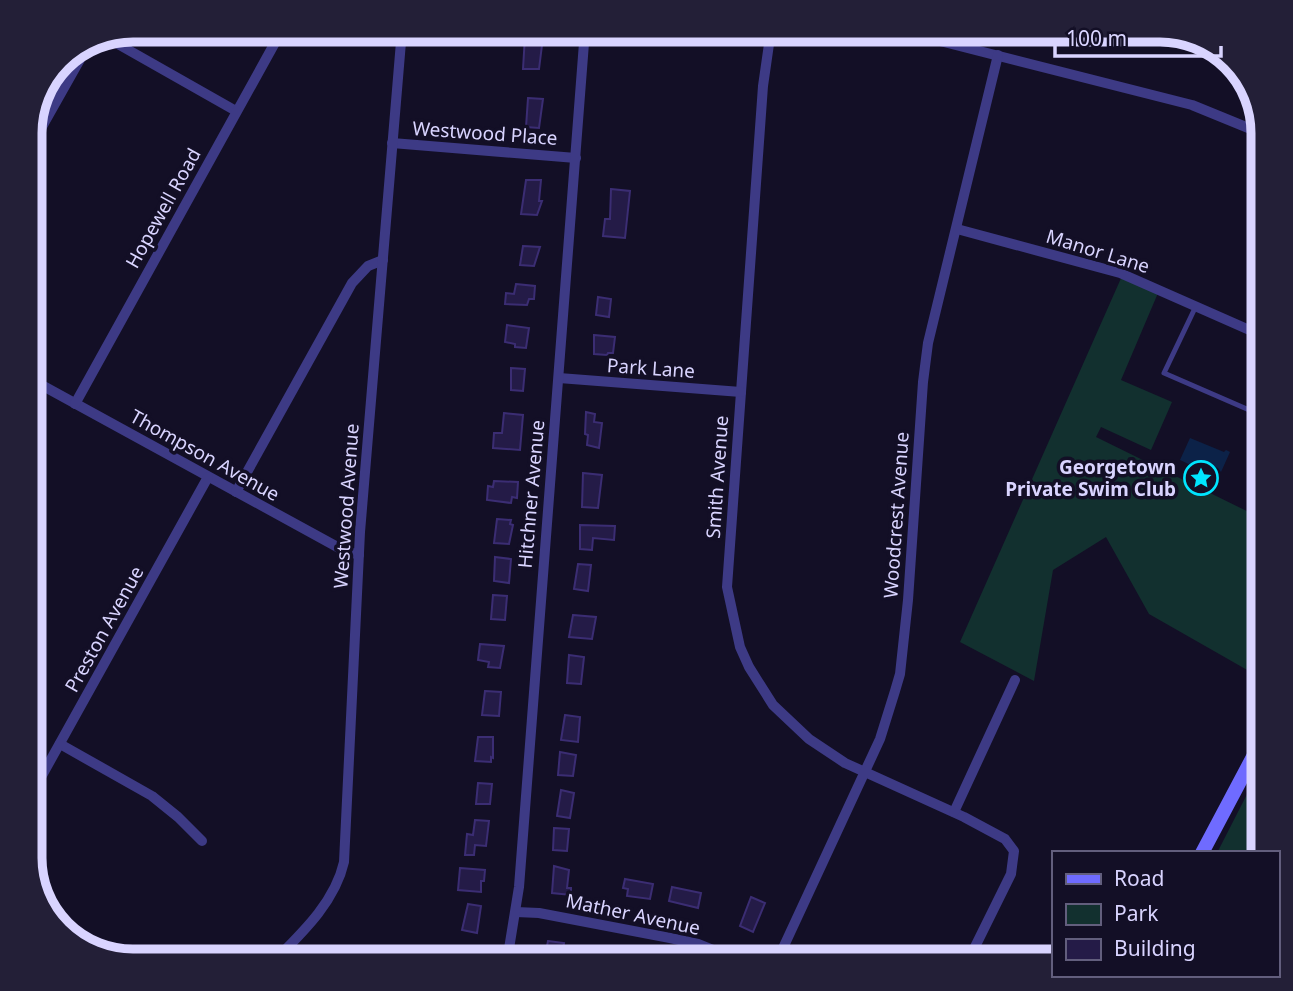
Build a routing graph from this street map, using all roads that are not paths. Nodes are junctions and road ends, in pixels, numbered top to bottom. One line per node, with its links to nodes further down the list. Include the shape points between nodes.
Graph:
1 (275, 42): 9 (street, Hopewell Road)
2 (401, 42): 12 (street, Westwood Avenue)
3 (584, 42): 13 (street, Hitchner Avenue)
4 (769, 42): 20 (street, Smith Avenue)
5 (944, 42): 7 (street)
6 (117, 44): 9 (street)
7 (998, 55): 11 (street, via 1192,104); 14 (street, Woodcrest Avenue)
8 (81, 58): 10 (street)
9 (236, 110): 21 (street, Hopewell Road)
10 (42, 127)
11 (1251, 129)
12 (392, 143): 13 (street, Westwood Place); 15 (street, Westwood Avenue)
13 (576, 158): 18 (street, Hitchner Avenue)
14 (957, 229): 16 (street, Manor Lane, via 1108,269); 29 (street, Woodcrest Avenue, via 927,353 900,674)
15 (383, 260): 24 (street, via 368,266 352,283); 25 (street, Westwood Avenue)
16 (1196, 306): 17 (street, Manor Lane); 22 (lane, via 1164,373)
17 (1251, 331)
18 (559, 378): 20 (street, Park Lane); 34 (street, Hitchner Avenue)
19 (42, 385): 21 (street, Thompson Avenue)
20 (741, 392): 29 (street, Smith Avenue, via 727,587 740,647 773,705 789,721 826,751)
21 (75, 404): 23 (street, Thompson Avenue)
22 (1251, 411)
23 (208, 477): 24 (street, Thompson Avenue); 27 (street, Preston Avenue)
24 (236, 492): 25 (street, Thompson Avenue)
25 (359, 555): 35 (street, Westwood Avenue, via 344,862 322,907)
26 (1015, 680): 31 (street)
27 (60, 744): 30 (street, Preston Avenue); 32 (street, via 152,796)
28 (1251, 761): 33 (street)
29 (865, 772): 31 (street, Smith Avenue); 38 (street, Woodcrest Avenue)
30 (42, 776)
31 (954, 812): 39 (street, Smith Avenue, via 1005,839 1014,851 1006,886)
32 (202, 841)
33 (1203, 851)
34 (516, 912): 36 (street, Hitchner Avenue); 37 (street, Mather Avenue, via 670,937)
35 (285, 949)
36 (510, 949)
37 (710, 949)
38 (782, 949)
39 (974, 949)

